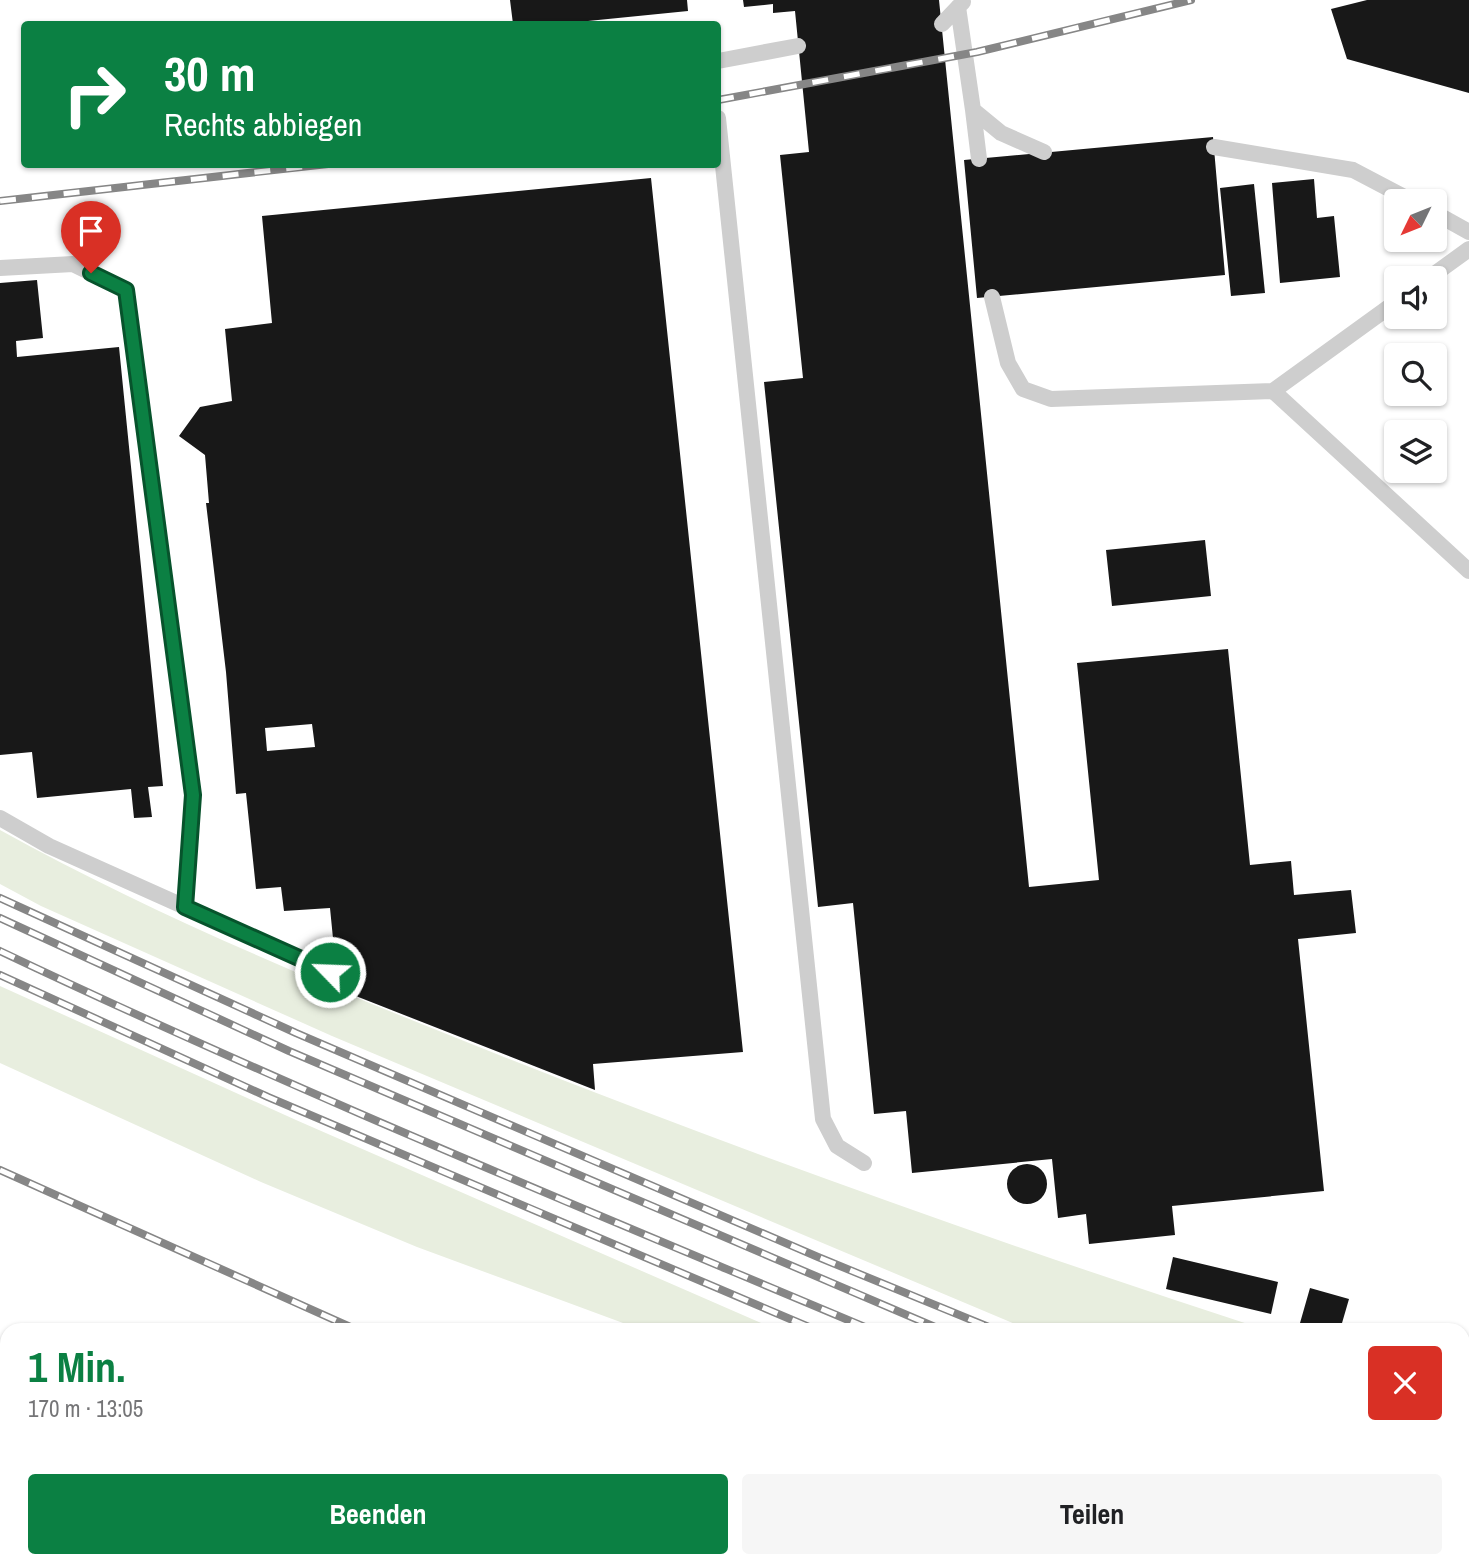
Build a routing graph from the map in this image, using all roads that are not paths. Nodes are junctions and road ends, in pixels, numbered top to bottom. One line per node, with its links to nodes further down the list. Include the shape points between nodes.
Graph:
1 (961, 4): 2 (lane); 5 (lane)
2 (942, 24)
3 (798, 46): 4 (lane)
4 (721, 60)
5 (973, 110): 8 (lane, via 1001,134); 9 (lane)
6 (721, 147): 23 (lane, via 823,1119 837,1146)
7 (1214, 147): 10 (lane, via 1353,170)
8 (1044, 152)
9 (979, 159)
10 (1389, 189)
11 (1447, 220): 12 (lane)
12 (1469, 232)
13 (1469, 249): 14 (lane)
14 (1446, 266)
15 (0, 268): 21 (lane, via 73,264 126,290 193,795)
16 (992, 297): 18 (lane, via 1008,363 1023,389 1051,399)
17 (1384, 311): 18 (lane)
18 (1273, 391): 19 (lane)
19 (1469, 570)
20 (0, 818): 21 (lane, via 49,846)
21 (185, 907): 22 (lane)
22 (330, 972)
23 (864, 1163)

